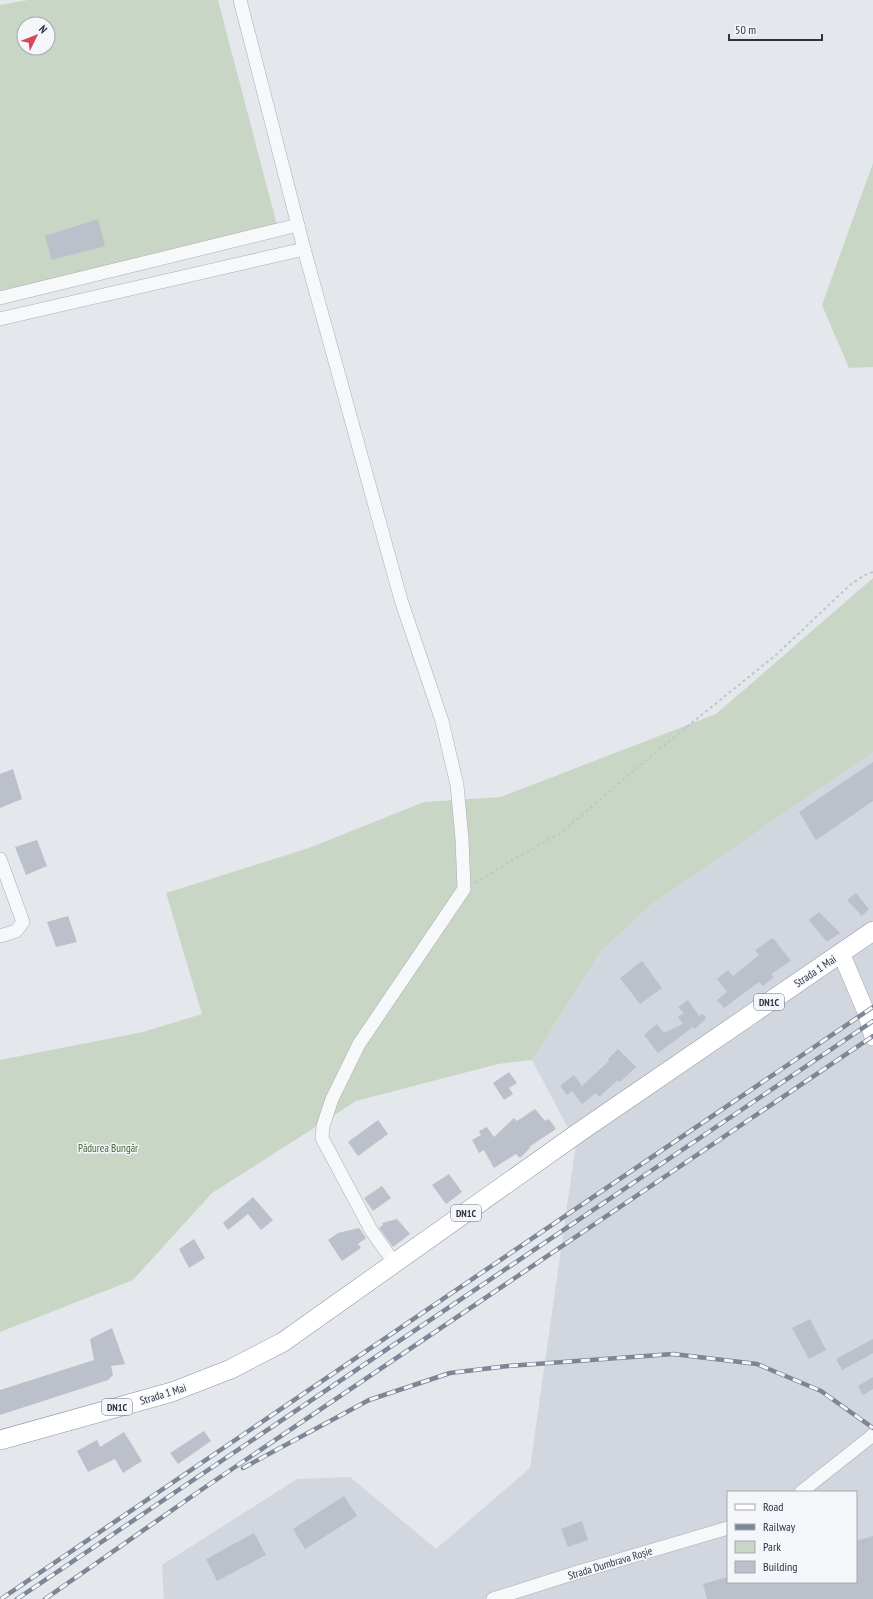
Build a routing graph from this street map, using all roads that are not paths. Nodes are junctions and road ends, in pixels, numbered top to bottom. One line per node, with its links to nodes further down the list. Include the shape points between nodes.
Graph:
1 (240, 0): 2 (street)
2 (298, 225): 3 (street); 4 (street)
3 (304, 250): 5 (street); 11 (street, via 401,600 442,721 457,785 462,839 464,888 359,1044 332,1099 323,1126 322,1138 371,1230)
4 (0, 298)
5 (0, 320)
6 (0, 859): 8 (street, via 23,922 16,931)
7 (873, 931): 9 (highway, Strada 1 Mai / DN1C)
8 (0, 936)
9 (842, 952): 10 (main road); 11 (highway, Strada 1 Mai / DN1C, via 578,1133)
10 (873, 1036)
11 (395, 1264): 13 (highway, Strada 1 Mai / DN1C, via 283,1342 231,1369 172,1392)
12 (873, 1435): 14 (street)
13 (0, 1440)
14 (802, 1491)
15 (727, 1528): 16 (street, Strada Dumbrava Roșie)
16 (493, 1599)

